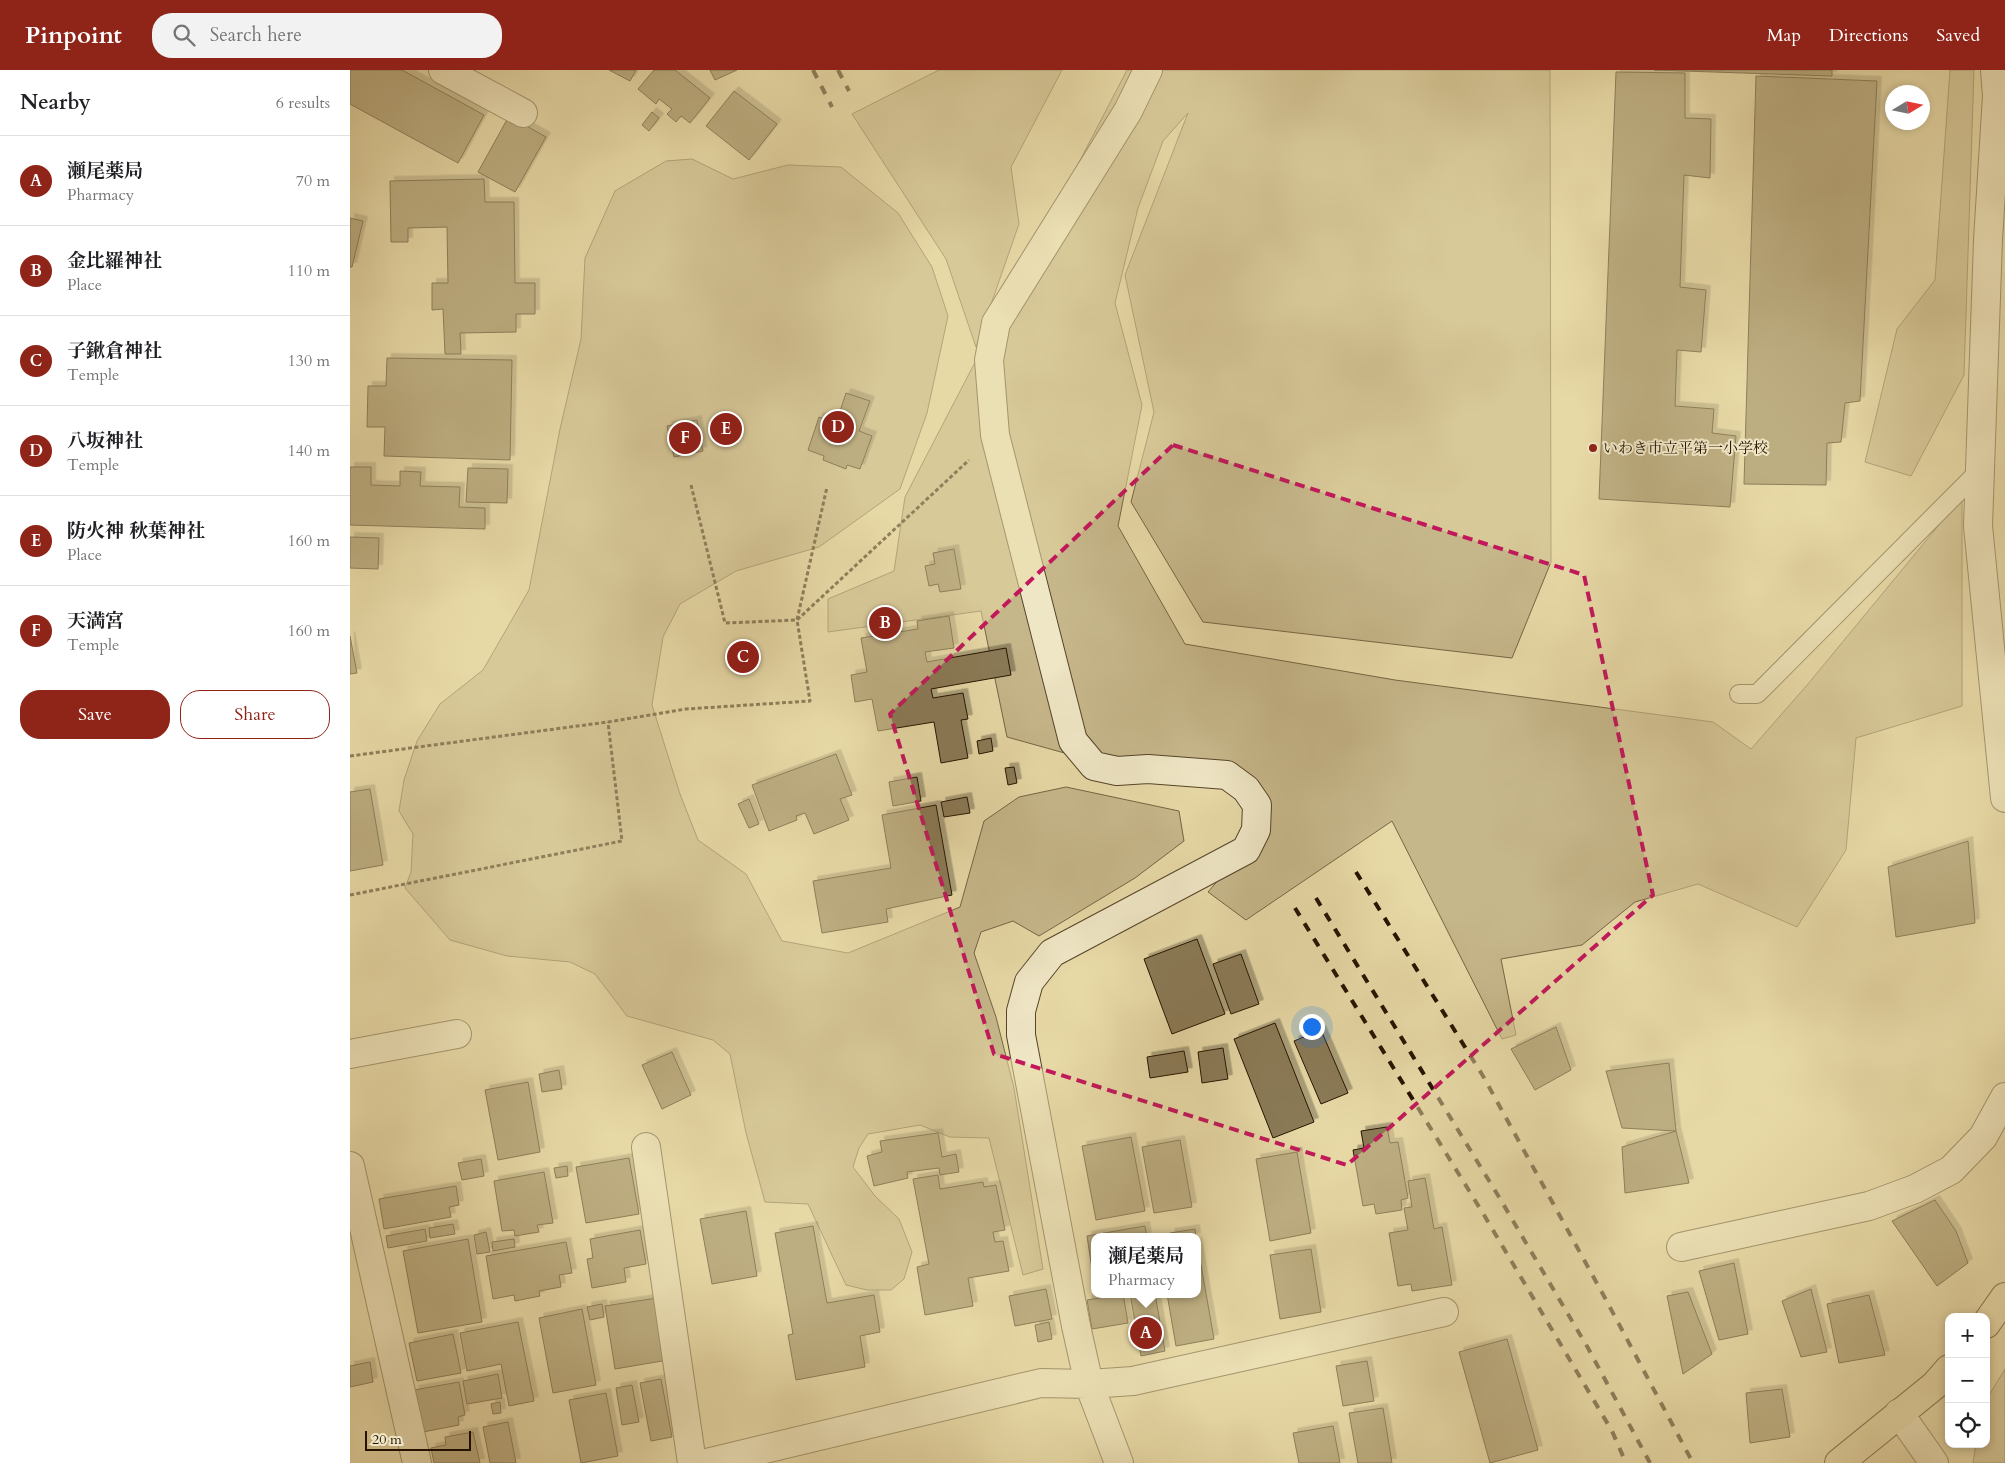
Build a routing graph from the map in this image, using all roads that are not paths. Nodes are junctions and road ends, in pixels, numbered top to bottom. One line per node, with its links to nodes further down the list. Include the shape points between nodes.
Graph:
1 (443, 70): 4 (street)
2 (1148, 70): 19 (street, via 1128,111 996,323 989,360 995,435 1073,741 1094,766 1117,771 1148,769 1226,775 1246,789 1257,805 1256,830 1246,850 1052,954 1029,982 1020,1011 1021,1035)
3 (1995, 70): 5 (street, via 1997,96)
4 (523, 112)
5 (1979, 471): 6 (lane, via 1757,694); 7 (street, via 1978,526)
6 (1739, 694)
7 (2005, 798)
8 (457, 1034): 9 (street)
9 (350, 1054)
10 (2005, 1098): 14 (street, via 1983,1136 1951,1170 1915,1190 1869,1206)
11 (646, 1147): 22 (street)
12 (350, 1166): 13 (street)
13 (353, 1196): 21 (street)
14 (1680, 1247)
15 (2005, 1297): 17 (highway)
16 (1444, 1312): 19 (street, via 1133,1381)
17 (1990, 1318)
18 (1945, 1374): 20 (highway)
19 (1089, 1384): 23 (street, via 1041,1383); 24 (street)
20 (1899, 1413): 25 (highway); 26 (street)
21 (417, 1463)
22 (692, 1463)
23 (706, 1463)
24 (1119, 1463)
25 (1839, 1463)
26 (1934, 1463)

